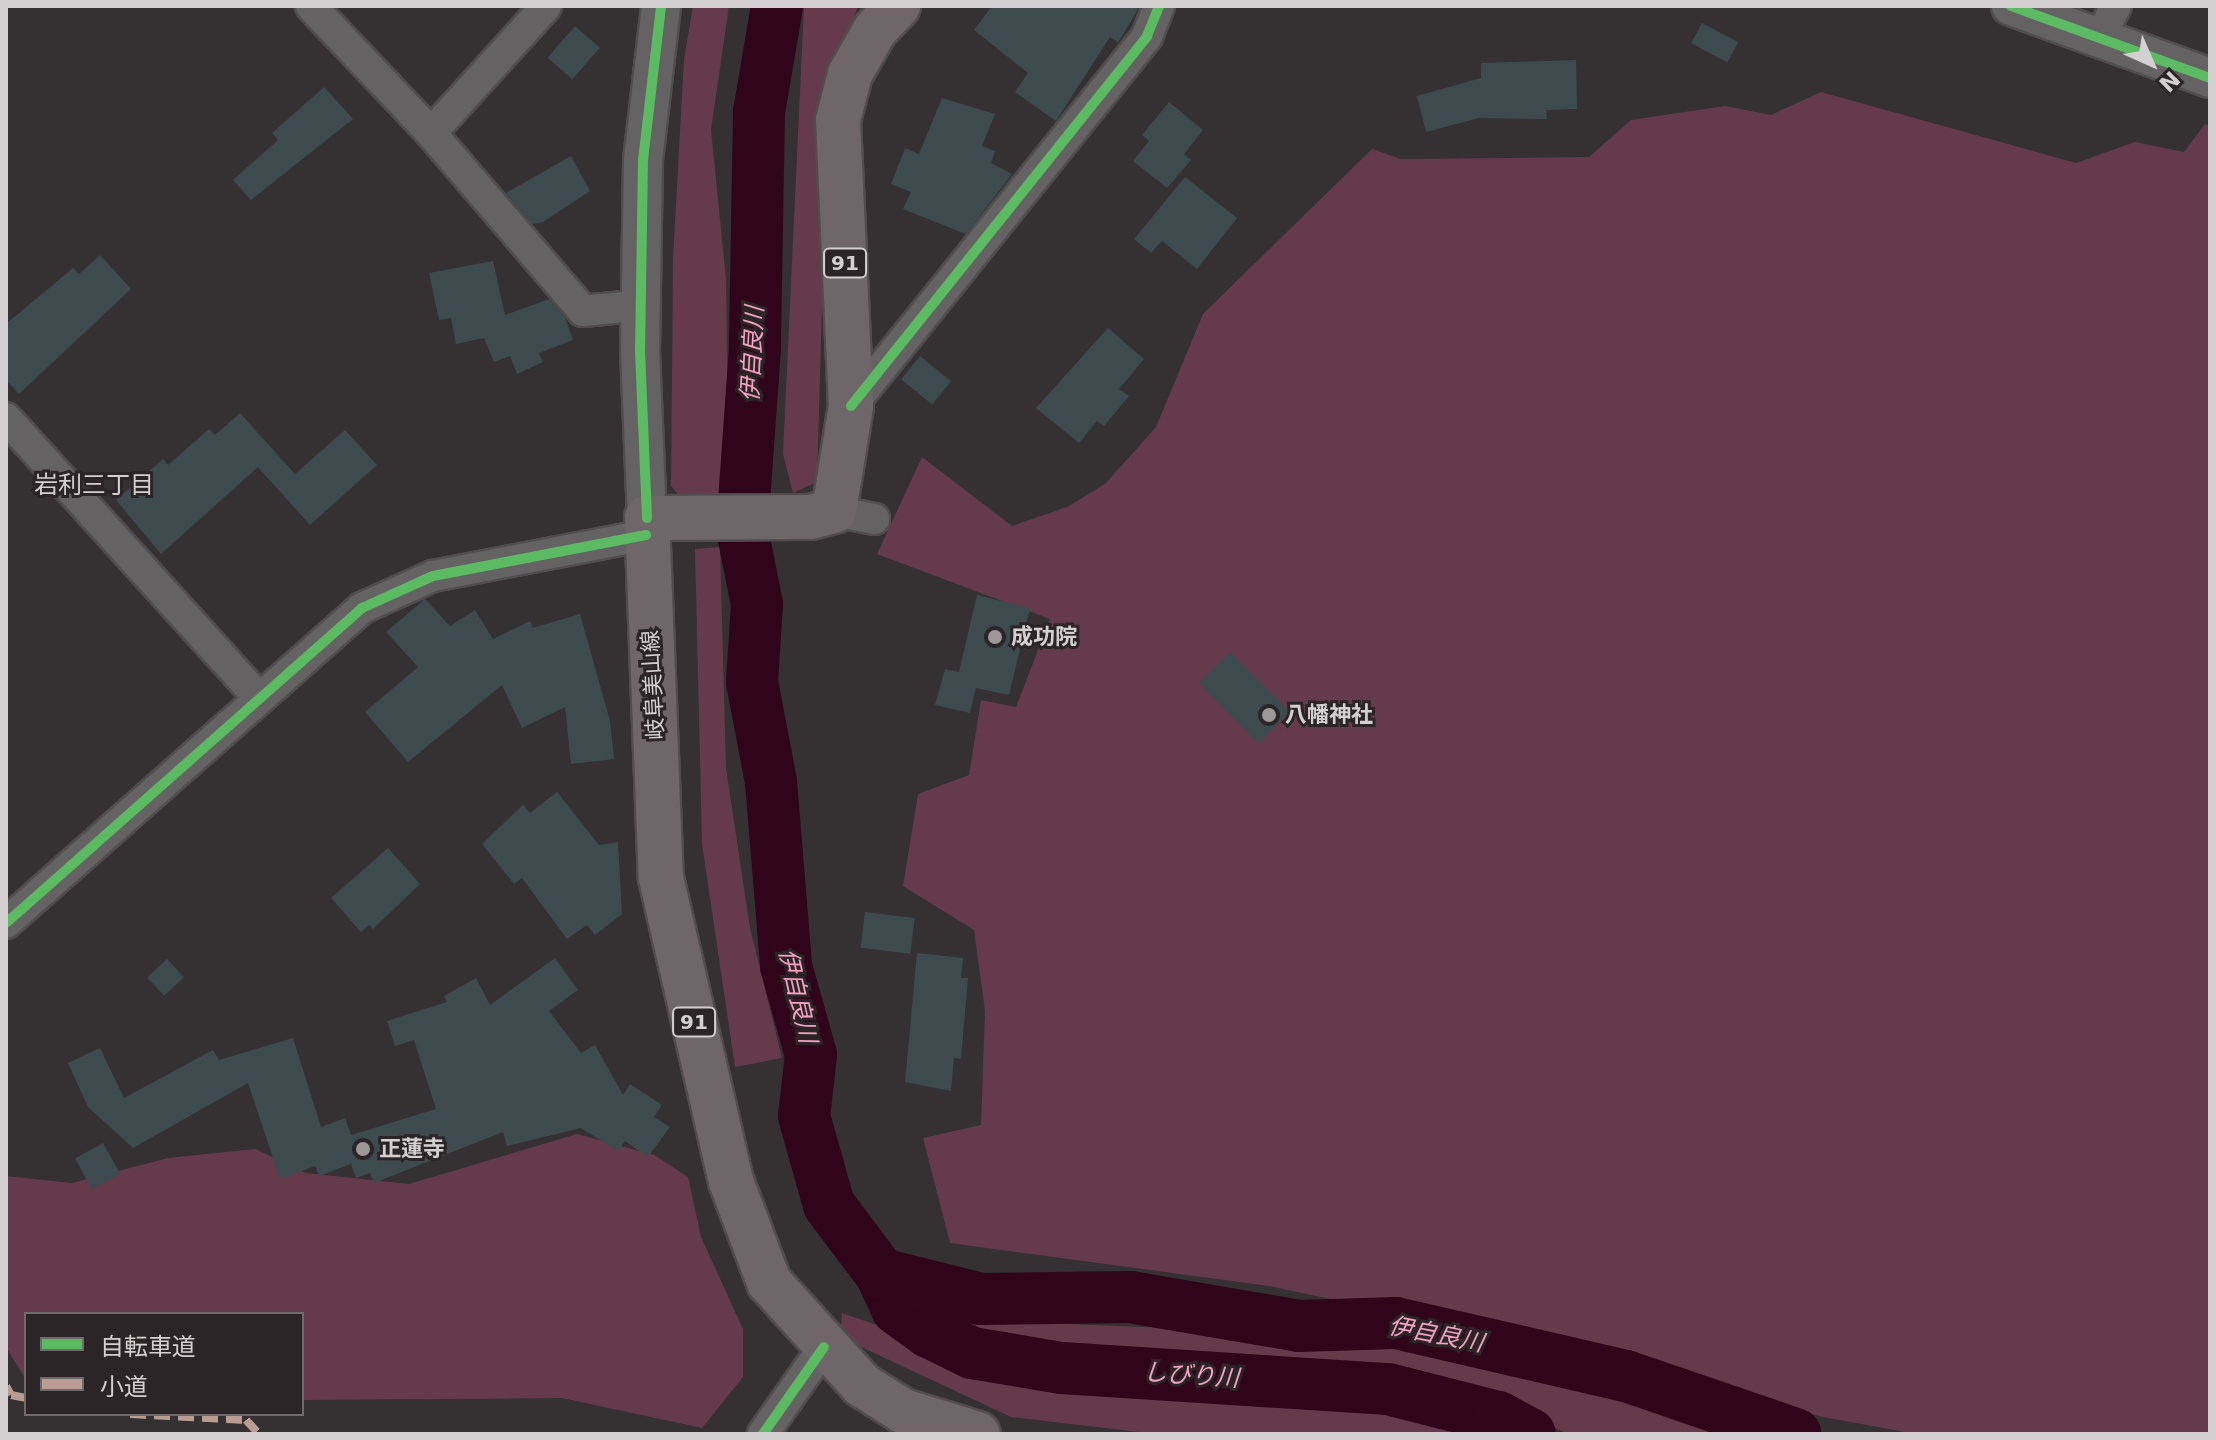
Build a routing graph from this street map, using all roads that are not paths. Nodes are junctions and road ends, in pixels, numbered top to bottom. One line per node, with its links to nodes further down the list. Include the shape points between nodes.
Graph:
1 (311, 6): 9 (street)
2 (546, 6): 9 (street)
3 (661, 6): 10 (street, via 643,160)
4 (898, 6): 11 (main road, 91, via 875,30 850,74 838,120)
5 (1159, 6): 11 (street, via 1147,36)
6 (2011, 6): 7 (street)
7 (2108, 21): 8 (street)
8 (2210, 78)
9 (431, 133): 10 (street, via 583,311)
10 (644, 305): 13 (street, via 640,352)
11 (851, 406): 13 (main road, 91, via 839,516)
12 (6, 418): 14 (street)
13 (656, 522): 14 (street, via 433,576 362,608); 16 (main road, 岐阜美山線 / 91, via 661,878 731,1181 769,1282)
14 (258, 697): 15 (street)
15 (6, 923)
16 (824, 1347): 17 (street); 18 (main road, 岐阜美山線 / 91, via 862,1385 903,1411)
17 (763, 1434)
18 (978, 1434)

